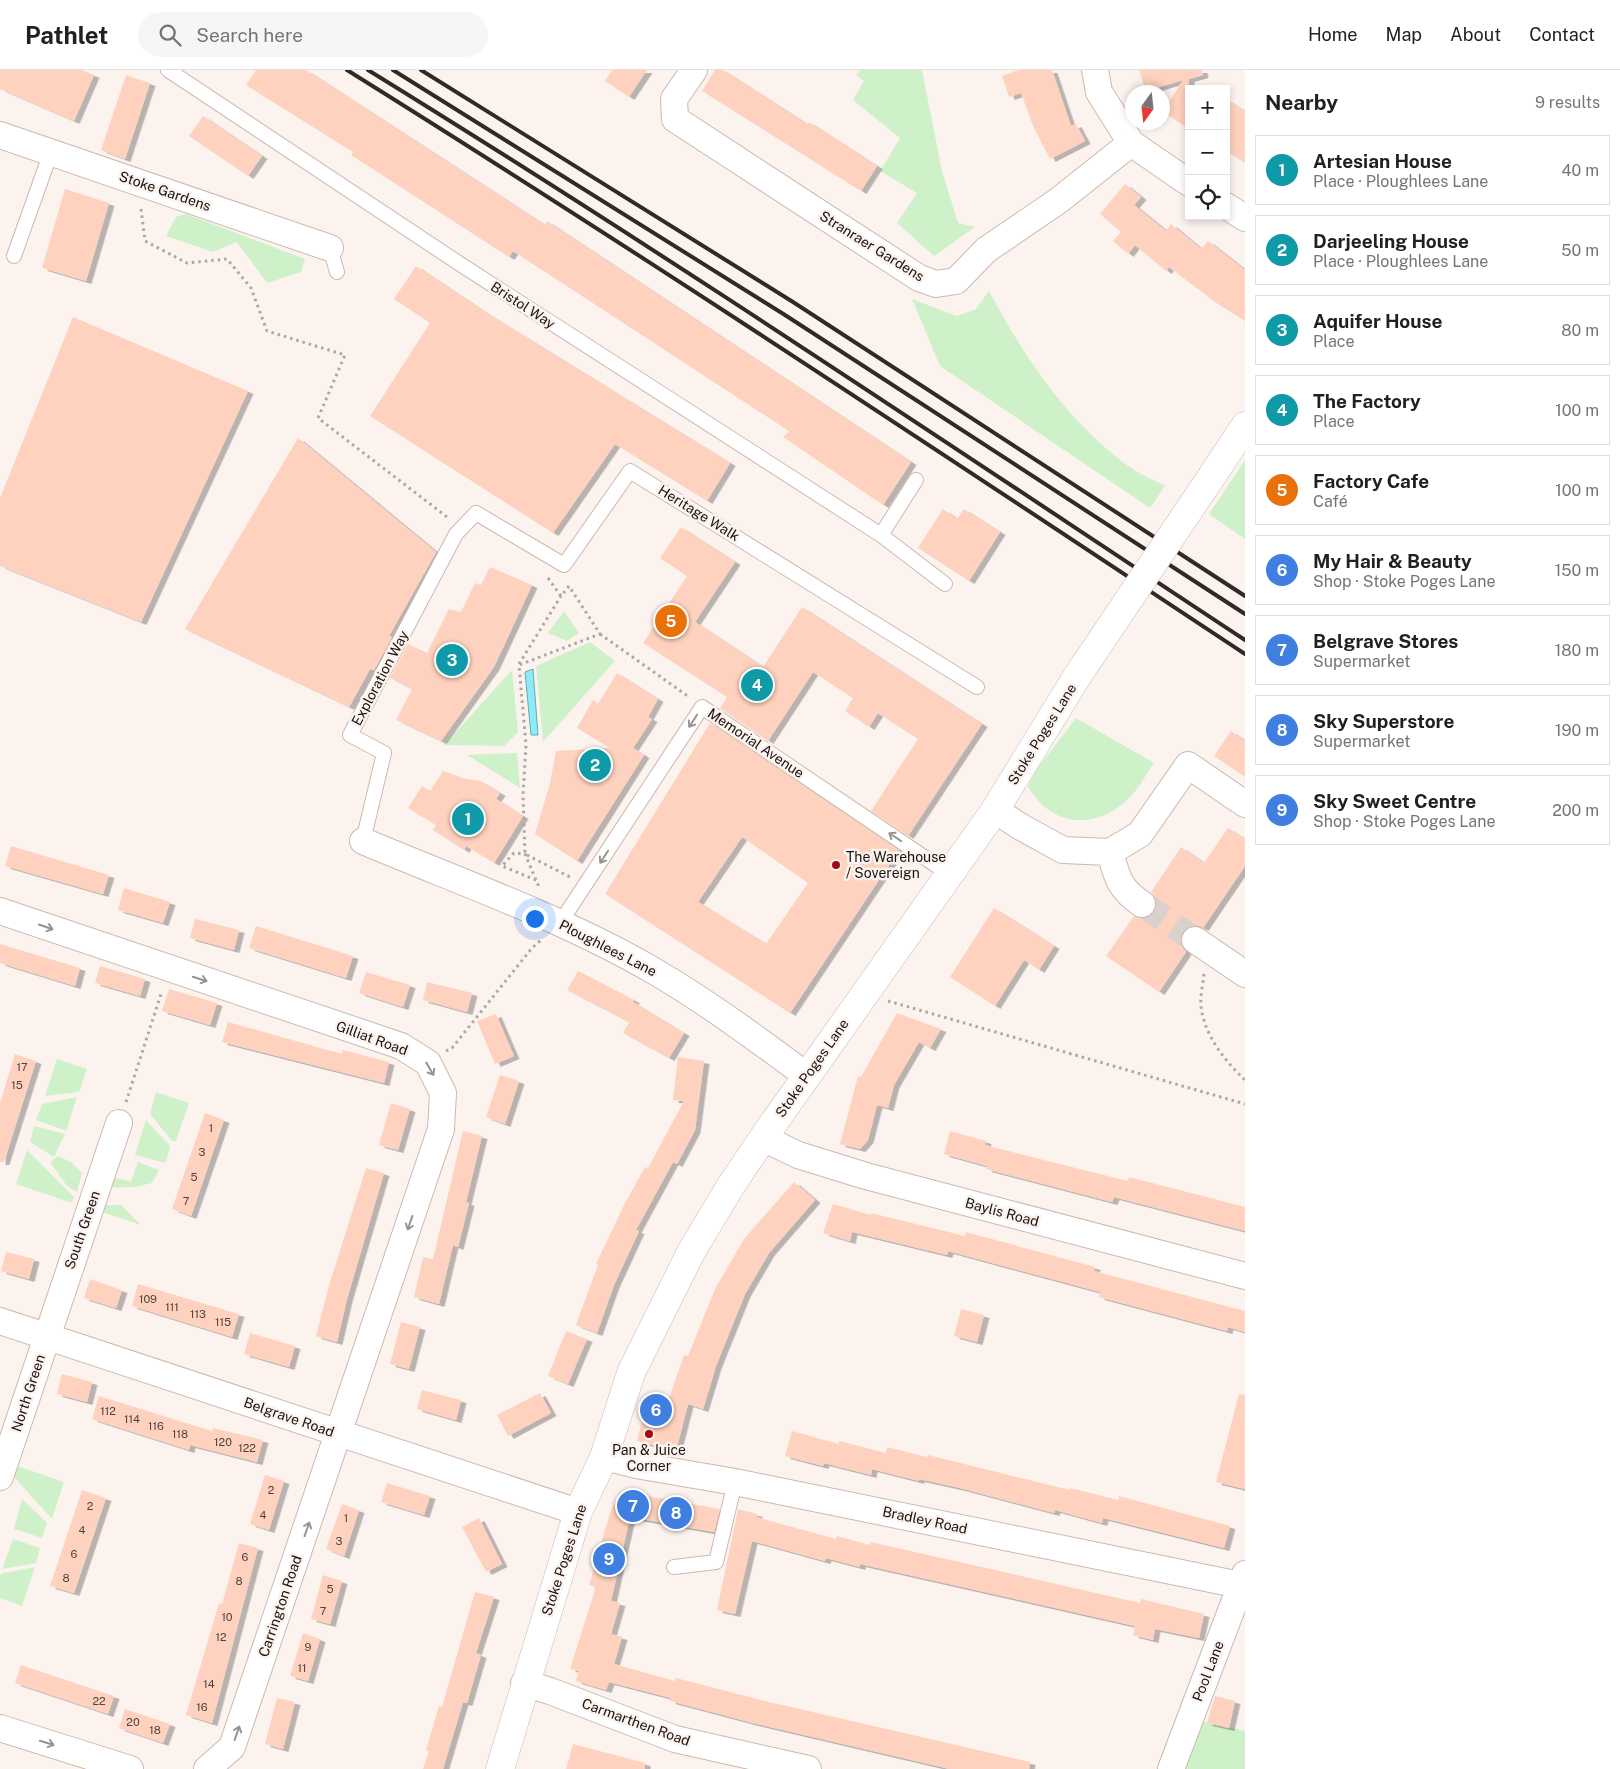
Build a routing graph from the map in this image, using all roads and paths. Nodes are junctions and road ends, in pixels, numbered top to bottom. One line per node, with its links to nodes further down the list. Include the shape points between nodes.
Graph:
1 (168, 70): 15 (lane, Bristol Way, via 460,264)
2 (694, 70): 5 (street, Stranraer Gardens, via 674,99 675,119 919,278 936,284 956,281 986,250 1058,201)
3 (1095, 70): 5 (street, via 1099,92)
4 (0, 135): 6 (street, Stoke Gardens)
5 (1132, 143): 7 (street)
6 (51, 152): 10 (lane); 11 (street, Stoke Gardens)
7 (1185, 180)
8 (1230, 209): 9 (street)
9 (1245, 218)
10 (14, 256)
11 (333, 260)
12 (1245, 426): 23 (street, Stoke Poges Lane, bridge, via 1078,675)
13 (916, 480): 15 (lane)
14 (456, 534): 20 (lane, Heritage Walk, via 476,513 564,565 630,470); 24 (lane, Exploration Way, via 350,735 384,753)
15 (881, 536): 16 (lane, Bristol Way)
16 (945, 584)
17 (561, 596): 19 (path)
18 (600, 634): 21 (path)
19 (519, 665)
20 (977, 687)
21 (702, 707): 26 (lane, Memorial Avenue, one-way to 21); 29 (lane, Memorial Avenue, one-way to 29)
22 (1245, 804): 25 (street, via 1188,765 1140,834)
23 (995, 810): 25 (street, via 1063,850); 26 (street, Stoke Poges Lane)
24 (363, 841): 29 (street, Ploughlees Lane)
25 (1110, 852): 27 (street, via 1119,884)
26 (949, 874): 33 (street, Stoke Poges Lane)
27 (1142, 904)
28 (0, 911): 31 (street, Gilliat Road, one-way to 31)
29 (560, 923): 34 (path, via 532,948 452,1048); 35 (street, Ploughlees Lane, via 652,970 721,1012)
30 (1202, 946): 32 (street); 36 (path, via 1205,962 1201,1006 1211,1038 1231,1067)
31 (170, 970): 34 (street, Gilliat Road, one-way to 34, via 401,1046); 38 (path)
32 (1245, 974)
33 (865, 993): 35 (street, Stoke Poges Lane); 37 (path)
34 (428, 1063): 43 (street, one-way to 43, via 443,1093 441,1129)
35 (807, 1076): 39 (street, Stoke Poges Lane)
36 (1245, 1080)
37 (1245, 1104)
38 (119, 1123): 42 (street, South Green)
39 (763, 1138): 40 (street, Baylis Road, via 798,1155 866,1176); 44 (street, Stoke Poges Lane, via 691,1252 631,1373)
40 (1245, 1276)
41 (0, 1321): 42 (street, Belgrave Road)
42 (46, 1336): 43 (street, Belgrave Road); 45 (street, North Green)
43 (339, 1434): 47 (street, Belgrave Road); 53 (street, Carrington Road, one-way to 43, via 232,1747)
44 (604, 1457): 46 (street, Bradley Road, via 636,1466); 47 (street, Stoke Poges Lane)
45 (0, 1477)
46 (735, 1482): 48 (lane, via 716,1562); 49 (street, Bradley Road)
47 (578, 1512): 50 (street, Stoke Poges Lane)
48 (674, 1567)
49 (1243, 1582): 56 (street, Pool Lane)
50 (524, 1683): 54 (street, Stoke Poges Lane); 55 (street, Carmarthen Road, via 675,1738)
51 (0, 1728): 52 (street, one-way to 52)
52 (130, 1769)
53 (207, 1769)
54 (500, 1769)
55 (808, 1769)
56 (1171, 1769)

